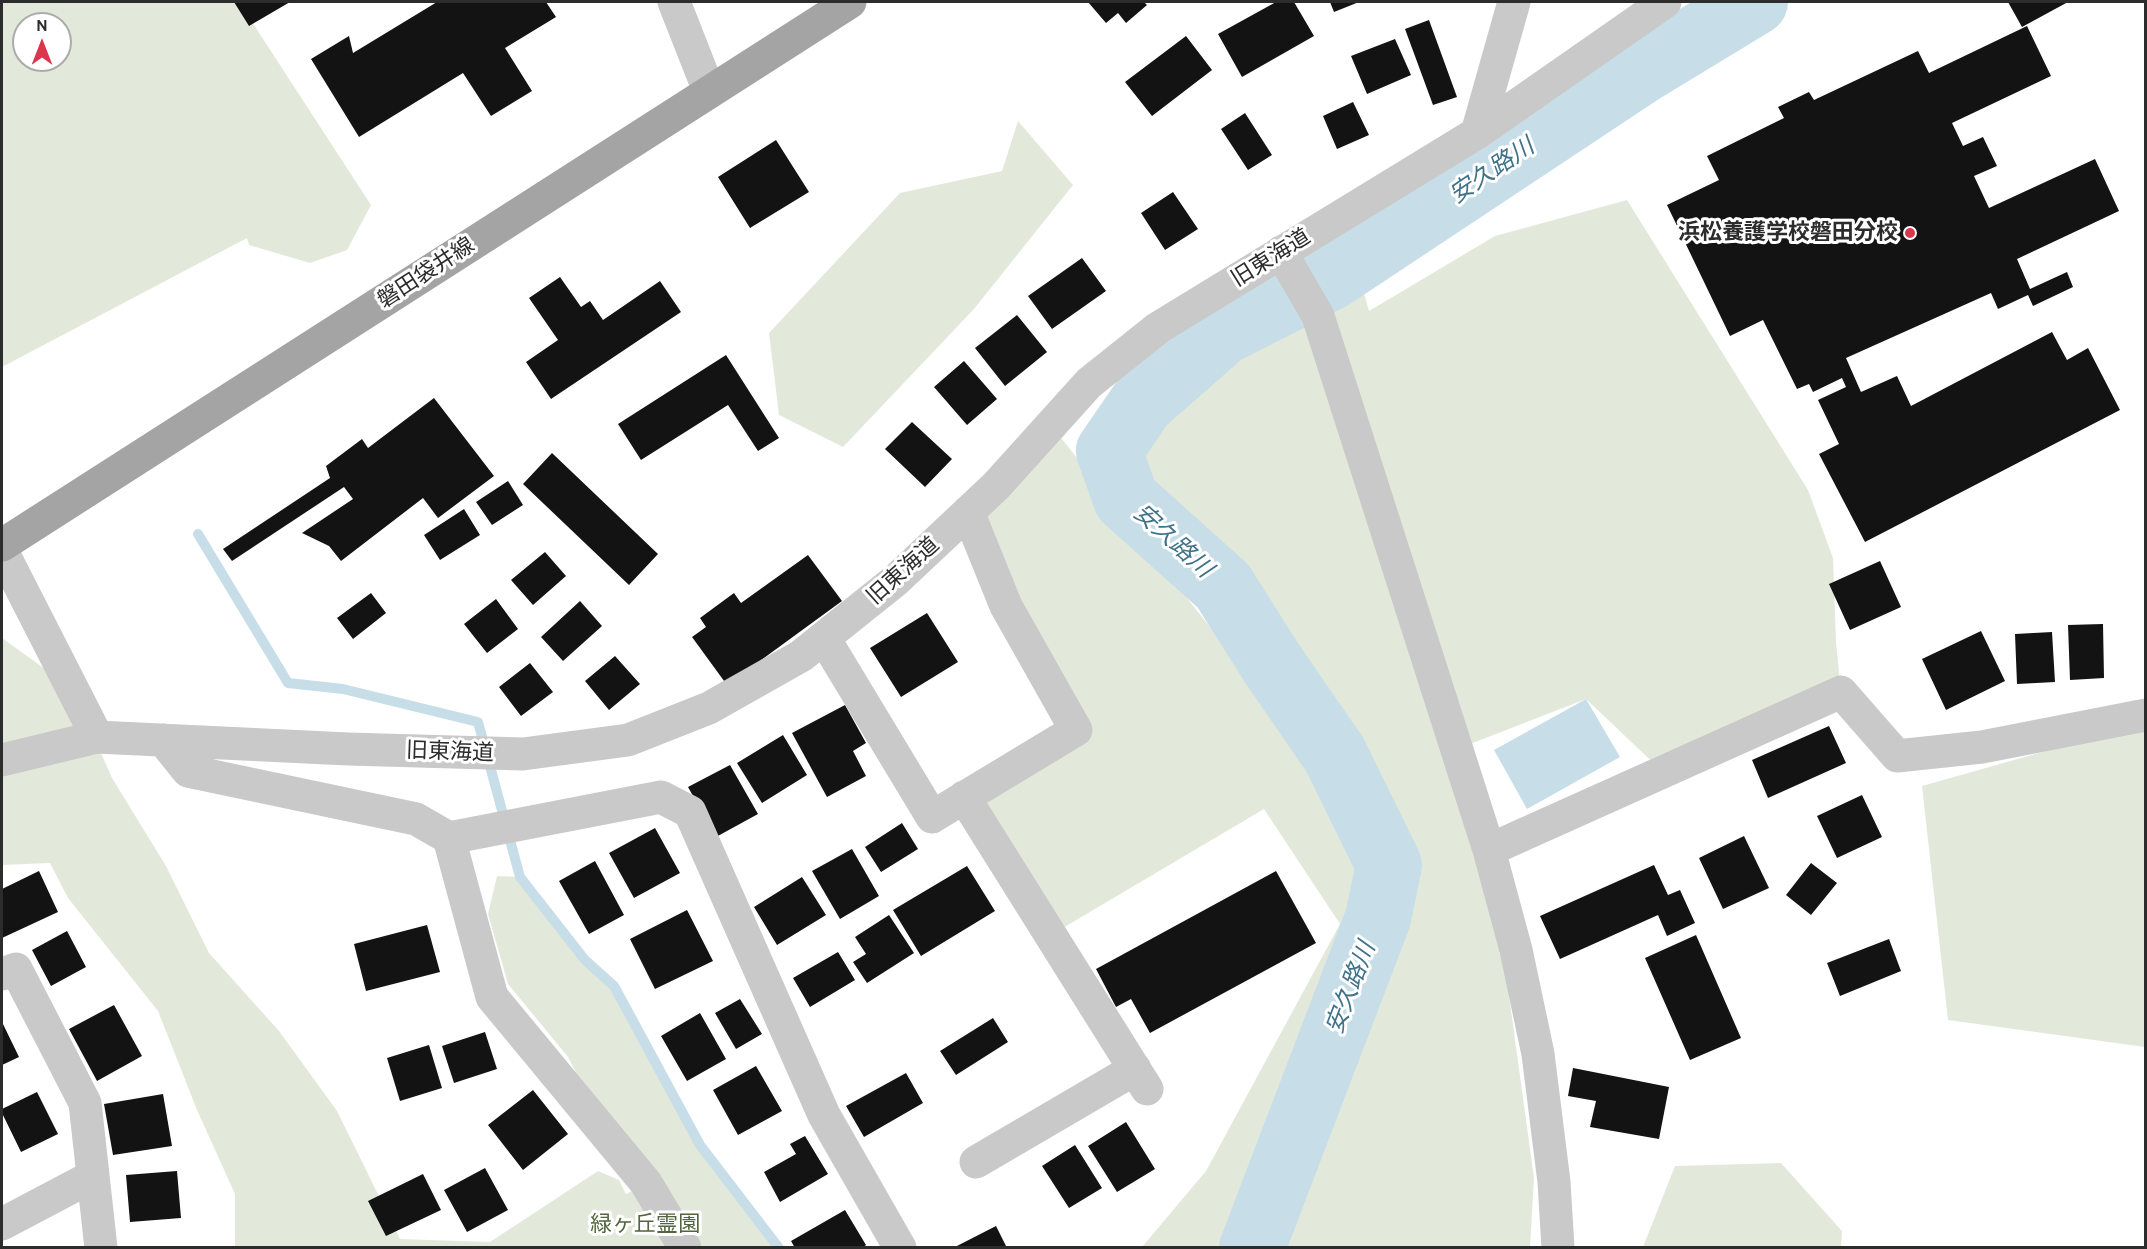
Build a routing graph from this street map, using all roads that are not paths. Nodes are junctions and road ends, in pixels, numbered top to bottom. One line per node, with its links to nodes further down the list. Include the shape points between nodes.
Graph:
1 (674, 2): 5 (street)
2 (850, 2): 5 (main road, 磐田袋井線)
3 (1514, 2): 6 (street)
4 (1665, 2): 6 (street, 旧東海道)
5 (710, 91): 9 (main road, 磐田袋井線)
6 (1477, 134): 7 (street, 旧東海道)
7 (1281, 252): 8 (street, 旧東海道, via 1158,328 1089,383); 18 (street, via 1318,316)
8 (968, 512): 11 (street, 旧東海道, via 896,580); 16 (street, via 1006,606 1076,730)
9 (2, 545)
10 (2, 551): 13 (street)
11 (824, 638): 14 (street, 旧東海道, via 801,656 709,708 628,740 523,754); 16 (street, via 932,817)
12 (2145, 715): 18 (street, via 1982,747 1897,756 1841,692)
13 (97, 736): 14 (street, 旧東海道); 15 (street, 旧東海道)
14 (163, 740): 17 (street, via 188,771 416,819)
15 (2, 760)
16 (964, 797): 20 (street, via 1141,1079)
17 (449, 838): 24 (street, via 492,997 646,1184); 25 (street, via 662,796 690,812 824,1115)
18 (1489, 850): 26 (street, via 1538,1054)
19 (2, 974): 21 (street, via 16,969 85,1103)
20 (976, 1162)
21 (93, 1176): 22 (street); 23 (street)
22 (2, 1224)
23 (101, 1248)
24 (685, 1248)
25 (900, 1248)
26 (1558, 1248)

